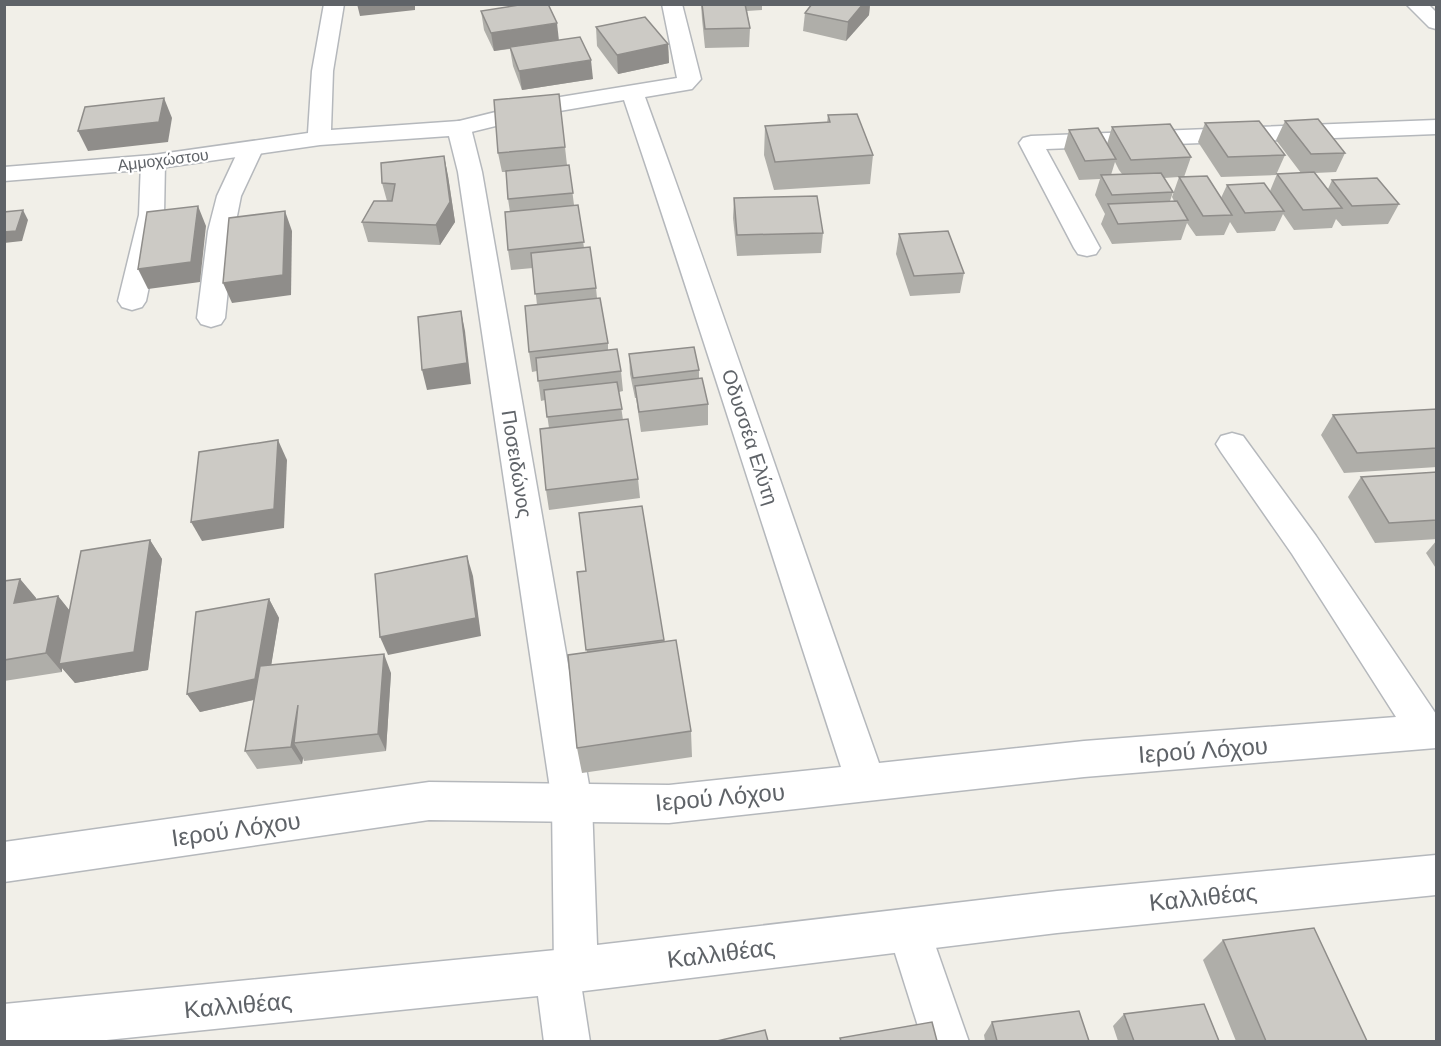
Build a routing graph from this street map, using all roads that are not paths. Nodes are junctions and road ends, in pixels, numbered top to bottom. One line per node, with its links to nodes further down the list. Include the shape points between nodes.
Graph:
1 (334, 4): 8 (street, via 324,46)
2 (672, 4): 5 (street, Αμμοχώστου, via 690,79 684,84)
3 (1416, 4): 4 (street)
4 (1437, 23)
5 (633, 93): 7 (street, Αμμοχώστου, via 548,106); 17 (street, Οδυσσέα Ελύτη, via 717,332 765,487)
6 (1437, 127): 12 (street, via 1030,143)
7 (459, 128): 8 (street, Αμμοχώστου); 18 (street, Ποσειδώνος, via 470,172)
8 (320, 138): 9 (street, Αμμοχώστου)
9 (251, 149): 10 (street, Αμμοχώστου); 14 (street, via 229,196)
10 (153, 162): 11 (street, Αμμοχώστου); 13 (street, via 156,190 151,227)
11 (4, 174)
12 (1087, 248)
13 (132, 301)
14 (211, 318)
15 (1232, 444): 16 (street)
16 (1432, 731): 17 (street, Ιερού Λόχου, via 1084,759)
17 (866, 783): 18 (street, Ιερού Λόχου, via 669,804)
18 (572, 802): 19 (street, Ιερού Λόχου, via 429,801); 22 (street, Ποσειδώνος)
19 (4, 862)
20 (1437, 875): 21 (street, Καλλιθέας, via 1057,912)
21 (910, 931): 22 (street, Καλλιθέας); 25 (street)
22 (567, 972): 23 (street, Καλλιθέας); 24 (street, Ποσειδώνος)
23 (4, 1027)
24 (567, 1041)
25 (946, 1041)

